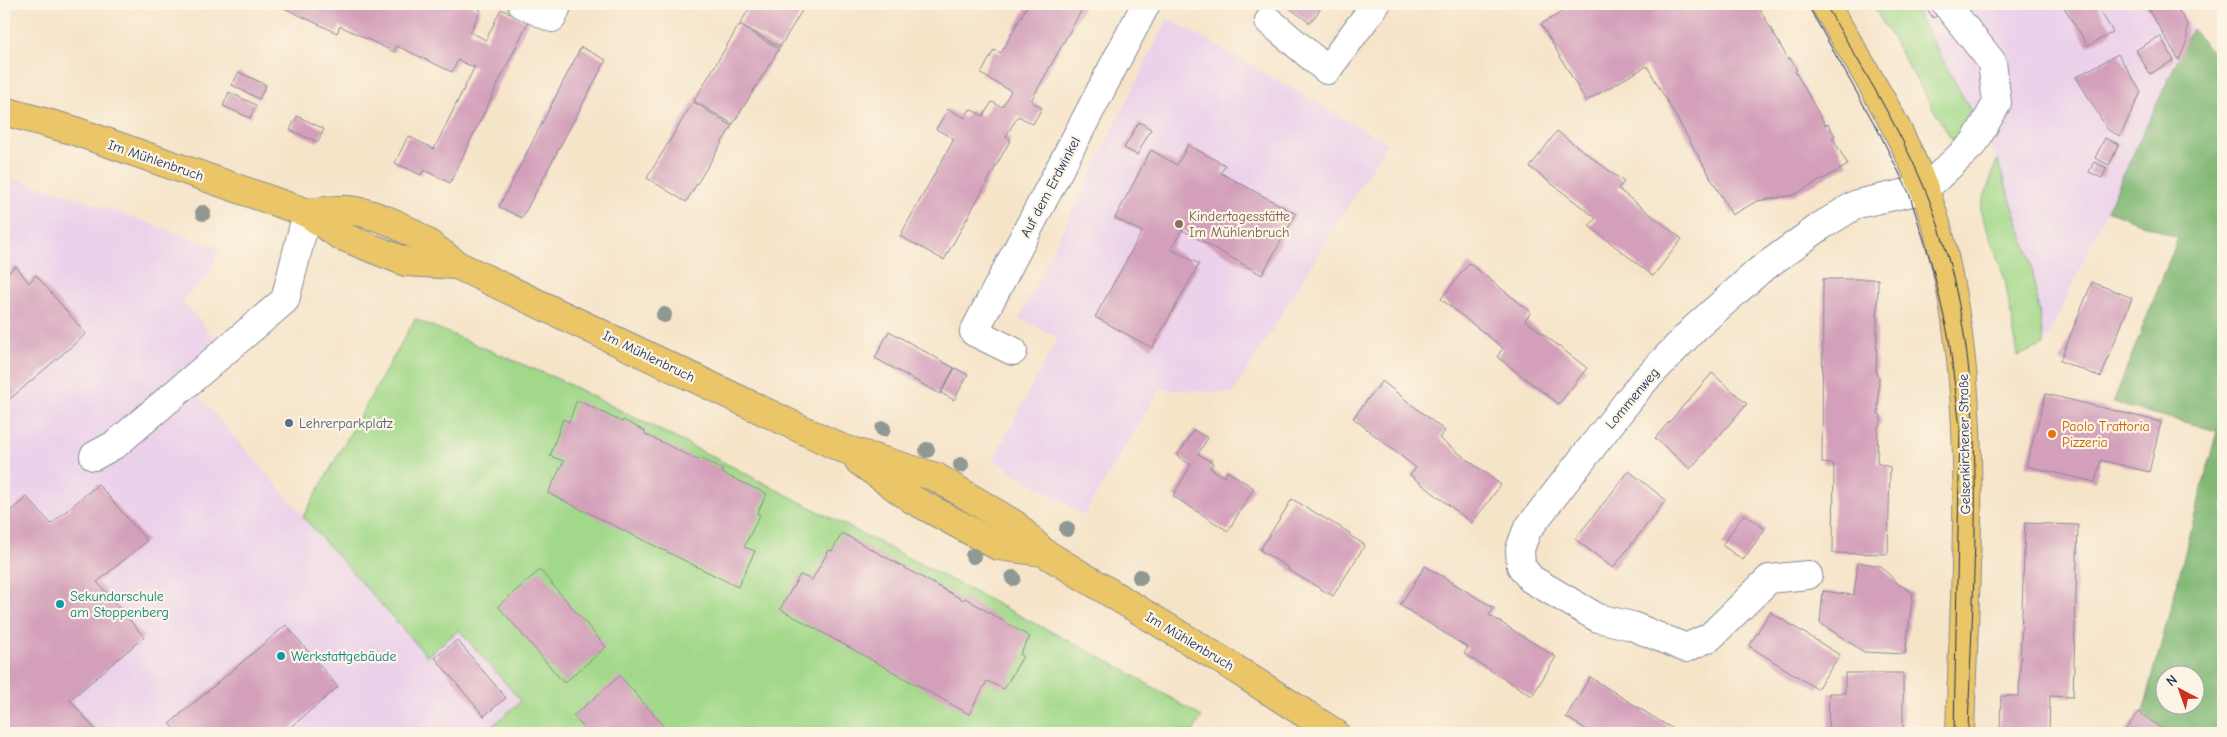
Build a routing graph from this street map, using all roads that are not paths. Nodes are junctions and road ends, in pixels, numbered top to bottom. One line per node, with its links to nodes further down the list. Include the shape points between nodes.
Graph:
1 (522, 4): 2 (street, via 552,18)
2 (558, 4)
3 (1146, 4): 11 (street, Auf dem Erdwinkel, via 974,332)
4 (1376, 4): 7 (street, via 1327,70)
5 (1825, 4): 9 (main road, Gelsenkirchener Straße, via 1895,127)
6 (1946, 4): 9 (street, via 1992,62 1997,103 1974,143)
7 (1269, 21)
8 (4, 111): 10 (main road, Im Mühlenbruch, via 72,130)
9 (1925, 189): 13 (street, Lommenweg, via 1857,204 1759,272 1695,328 1642,383 1527,530 1520,549 1521,566 1531,579 1598,618 1632,626 1686,648 1710,638 1769,579); 15 (main road, Gelsenkirchener Straße, via 1948,273 1961,349 1966,417)
10 (307, 213): 12 (street, via 285,300 116,444); 14 (main road, Im Mühlenbruch, via 339,235 406,262 457,265 841,448 936,477 1014,524 1042,552)
11 (1013, 351)
12 (94, 456)
13 (1808, 575)
14 (1335, 733)
15 (1960, 733)

